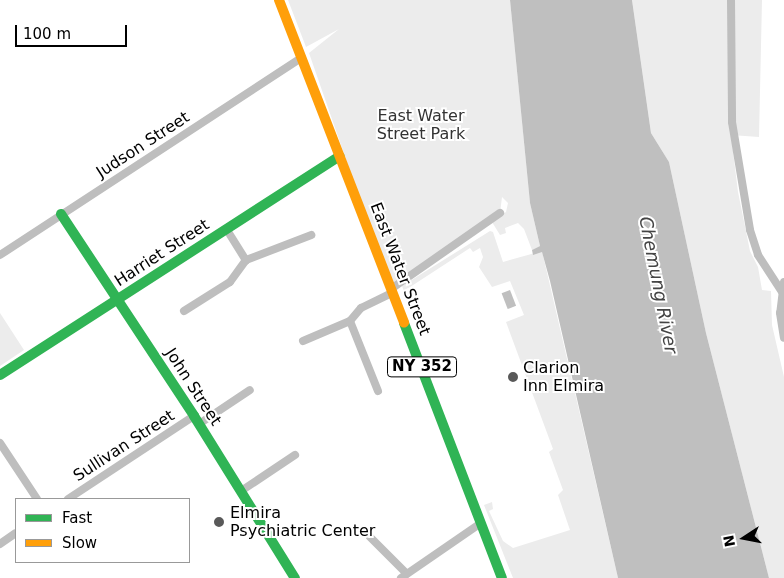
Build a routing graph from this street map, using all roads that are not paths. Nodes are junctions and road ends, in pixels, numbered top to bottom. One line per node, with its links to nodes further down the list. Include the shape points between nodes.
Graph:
1 (279, 0): 3 (street, East Water Street / NY 352)
2 (731, 0): 13 (street, via 732,122 750,230 758,255)
3 (301, 58): 4 (street, East Water Street / NY 352); 6 (street, Judson Street)
4 (340, 156): 7 (street, Harriet Street); 12 (street, East Water Street / NY 352)
5 (500, 213): 12 (street)
6 (61, 214): 9 (street, Judson Street); 14 (street, John Street)
7 (227, 230): 10 (street); 14 (street, Harriet Street)
8 (311, 235): 10 (street)
9 (0, 255)
10 (246, 260): 15 (street, via 230,282)
11 (784, 282): 13 (street)
12 (392, 291): 16 (street, via 361,308); 28 (street, East Water Street / NY 352)
13 (782, 292): 17 (street, via 780,313)
14 (118, 299): 19 (street, Harriet Street); 22 (street, John Street)
15 (184, 311)
16 (350, 321): 18 (street); 21 (street)
17 (784, 338)
18 (303, 341)
19 (0, 375)
20 (250, 390): 22 (street, Sullivan Street)
21 (378, 391)
22 (197, 420): 25 (street, John Street); 27 (street, Sullivan Street)
23 (0, 443): 26 (street)
24 (294, 455): 25 (street)
25 (241, 491): 33 (street, John Street)
26 (35, 498)
27 (70, 498)
28 (481, 523): 32 (street); 34 (street, East Water Street / NY 352)
29 (15, 534): 31 (street)
30 (370, 537): 32 (street)
31 (0, 544)
32 (404, 576)
33 (295, 578)
34 (502, 578)

